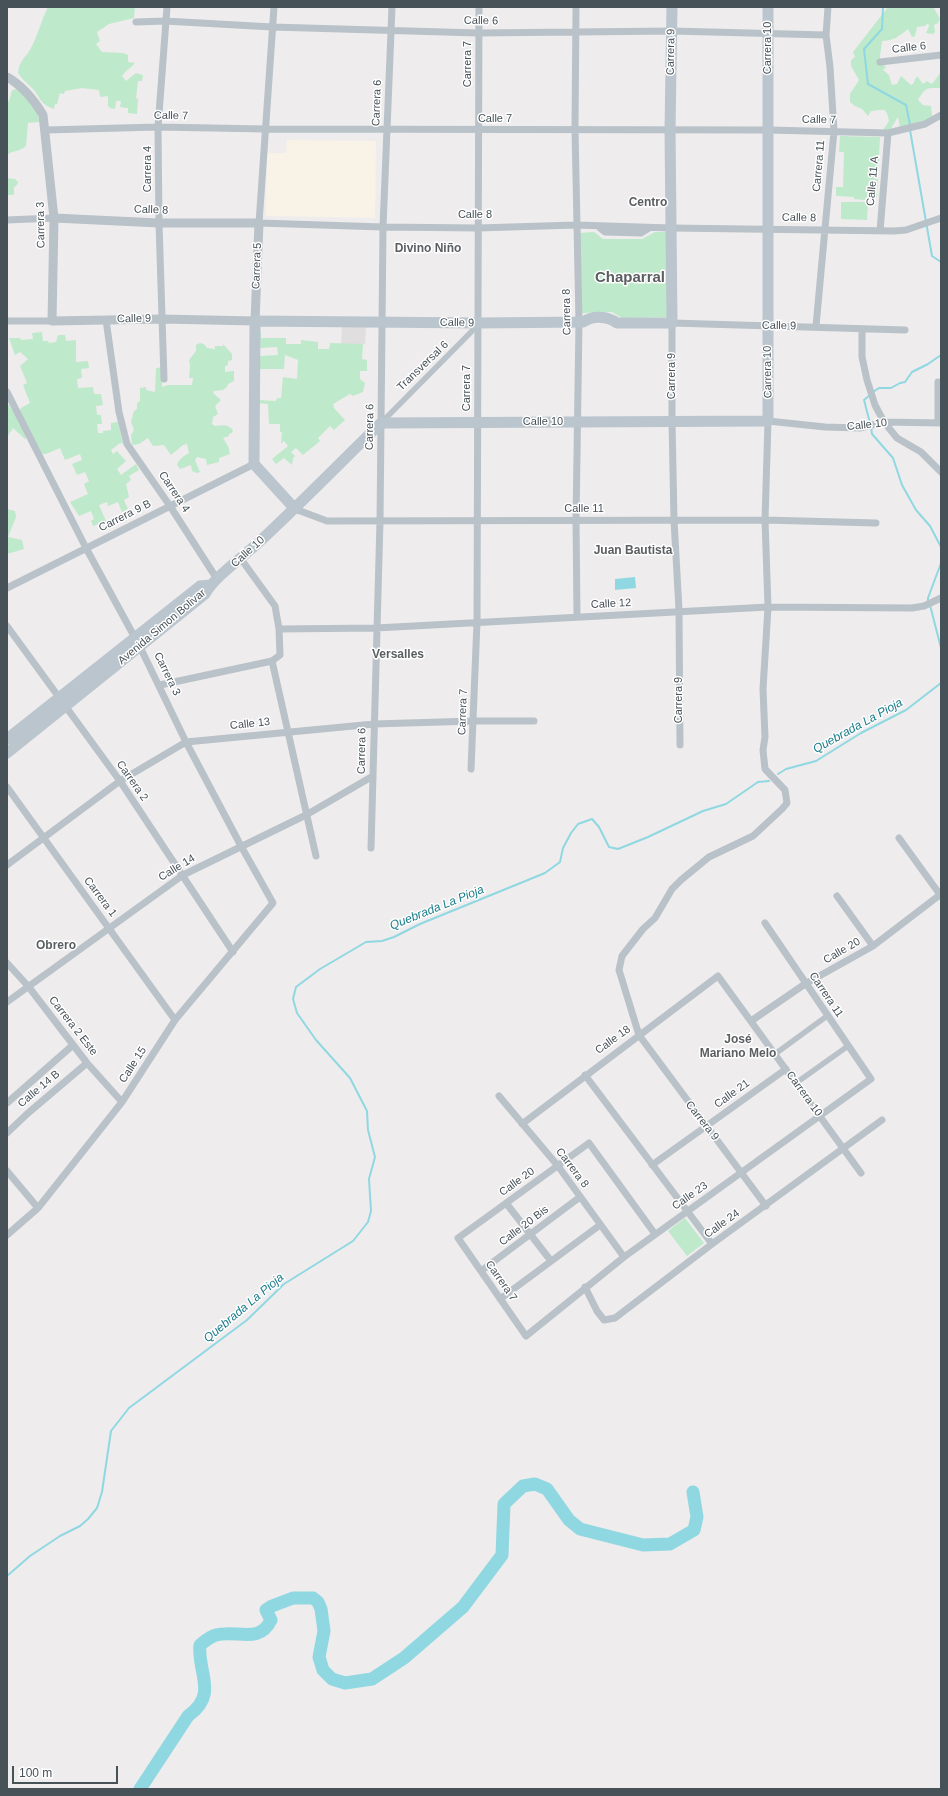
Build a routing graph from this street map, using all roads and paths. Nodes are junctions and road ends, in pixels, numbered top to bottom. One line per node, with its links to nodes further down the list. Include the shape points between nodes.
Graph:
1 (167, 7): 9 (street, Carrera 4)
2 (274, 7): 11 (street, Carrera 5)
3 (392, 7): 12 (street, Carrera 6)
4 (479, 7): 13 (street, Carrera 7)
5 (576, 7): 15 (street, Carrera 8)
6 (672, 7): 14 (main road, Carrera 9)
7 (768, 7): 16 (main road, Carrera 10)
8 (828, 7): 17 (street, Carrera 11)
9 (165, 21): 10 (street, Calle 6); 11 (street, Calle 6); 22 (street, Carrera 4)
10 (136, 22)
11 (272, 27): 12 (street, Calle 6); 24 (street, Carrera 5)
12 (391, 30): 13 (street, Calle 6); 23 (street, Carrera 6)
13 (478, 32): 15 (street, Calle 6); 27 (street, Carrera 7)
14 (672, 32): 15 (street, Calle 6); 16 (street, Calle 6); 28 (main road, Carrera 9)
15 (576, 33): 25 (street, Carrera 8)
16 (768, 33): 17 (street, Calle 6); 29 (main road, Carrera 10)
17 (826, 35): 30 (street, Carrera 11)
18 (941, 55): 19 (street, Calle 6)
19 (880, 62)
20 (7, 77): 26 (street, Carrera 3, via 35,102 43,115)
21 (941, 115): 31 (street, Calle 7, via 925,124)
22 (158, 126): 24 (street, Calle 7); 26 (street, Calle 7); 35 (street, Carrera 4)
23 (387, 128): 24 (street, Calle 7); 27 (street, Calle 7); 38 (street, Carrera 6)
24 (265, 129): 36 (street, Carrera 5)
25 (575, 129): 27 (street, Calle 7); 28 (street, Calle 7); 37 (street, Carrera 8)
26 (46, 130): 32 (street, Carrera 3)
27 (479, 130): 39 (street, Carrera 7)
28 (670, 130): 29 (street, Calle 7); 40 (main road, Carrera 9)
29 (768, 130): 30 (street, Calle 7); 41 (main road, Carrera 10)
30 (834, 131): 31 (street, Calle 7); 42 (street, Carrera 11)
31 (888, 133): 43 (street, Calle 11 A)
32 (54, 218): 34 (street, Calle 8); 35 (street, Calle 8); 47 (street, Carrera 3)
33 (941, 218): 43 (street, Calle 8, via 906,230)
34 (7, 220)
35 (159, 223): 36 (street, Calle 8); 44 (street, Carrera 4)
36 (259, 223): 38 (street, Calle 8); 48 (street, Carrera 5)
37 (576, 225): 39 (street, Calle 8); 40 (street, Calle 8); 50 (street, Carrera 8)
38 (384, 227): 39 (street, Calle 8); 49 (street, Carrera 6)
39 (478, 228): 52 (street, Carrera 7)
40 (671, 228): 41 (street, Calle 8); 51 (main road, Carrera 9)
41 (769, 229): 42 (street, Calle 8); 53 (main road, Carrera 10)
42 (824, 230): 43 (street, Calle 8); 54 (street, Carrera 11)
43 (880, 231)
44 (162, 319): 45 (street, Calle 9); 48 (street, Calle 9); 57 (street, Carrera 4)
45 (106, 320): 47 (street, Calle 9); 69 (street, Carrera 4, via 119,412 127,444)
46 (7, 321): 47 (street, Calle 9)
47 (52, 321)
48 (256, 321): 49 (main road, Calle 9); 67 (main road, Carrera 5)
49 (382, 322): 52 (main road, Calle 9); 66 (street, Carrera 6)
50 (579, 322): 51 (main road, Calle 9, via 589,318 610,318 617,323); 52 (main road, Calle 9); 62 (street, Carrera 8)
51 (672, 323): 53 (street, Calle 9); 63 (street, Carrera 9)
52 (479, 324): 61 (street, Carrera 7); 66 (street, Transversal 6)
53 (767, 326): 54 (street, Calle 9); 60 (main road, Carrera 10)
54 (816, 326): 55 (street, Calle 9)
55 (862, 329): 56 (street, Calle 9); 64 (street, via 862,356 867,380)
56 (905, 330)
57 (164, 379)
58 (938, 382): 65 (street)
59 (7, 392): 77 (street, Carrera 3)
60 (768, 421): 63 (main road, Calle 10); 64 (street, Calle 10, via 860,428); 74 (street, Carrera 10)
61 (478, 422): 62 (main road, Calle 10); 66 (main road, Calle 10); 71 (street, Carrera 7)
62 (577, 422): 63 (main road, Calle 10); 72 (street, Carrera 8)
63 (672, 422): 73 (street, Carrera 9)
64 (884, 422): 65 (street, Calle 10); 68 (street, via 897,438 921,452)
65 (940, 422)
66 (381, 423): 70 (main road, Calle 10); 75 (street, Carrera 6)
67 (254, 464): 69 (street, Carrera 9 B); 70 (main road)
68 (941, 472)
69 (170, 506): 77 (street, Carrera 9 B); 79 (street, Carrera 4)
70 (295, 508): 75 (street, Calle 11, via 327,521); 78 (main road, Calle 10)
71 (477, 520): 72 (street, Calle 11); 75 (street, Calle 11); 85 (street, Carrera 7)
72 (576, 520): 73 (street, Calle 11); 84 (street, Carrera 8)
73 (674, 520): 74 (street, Calle 11); 83 (street, Carrera 9)
74 (765, 520): 76 (street, Calle 11); 82 (street, Carrera 10)
75 (380, 521): 87 (street, Carrera 6)
76 (876, 524)
77 (86, 548): 80 (street, Carrera 9 B); 89 (street, Carrera 3)
78 (241, 559): 79 (main road, Calle 10); 88 (street, via 275,606)
79 (213, 582): 89 (main road, Avenida Simon Bolivar, via 200,586)
80 (7, 588)
81 (941, 598): 82 (street, Calle 12, via 924,606 912,608)
82 (768, 606): 83 (street, Calle 12); 92 (street, Carrera 10)
83 (679, 610): 84 (street, Calle 12); 100 (street, Carrera 9)
84 (577, 617): 85 (street, Calle 12)
85 (477, 622): 87 (street, Calle 12); 94 (street, Carrera 7)
86 (7, 626): 93 (street, Carrera 2)
87 (376, 628): 88 (street, Calle 12); 96 (street, Carrera 6)
88 (279, 629): 90 (street, via 280,655)
89 (138, 643): 91 (street, Carrera 3); 93 (main road, Avenida Simon Bolivar)
90 (272, 661): 91 (street); 97 (street)
91 (160, 686): 99 (street, Carrera 3)
92 (763, 689): 129 (street, Carrera 9, via 765,769 785,790 787,803 753,836 709,857 685,875 672,889 655,918 622,956 619,970)
93 (62, 702): 98 (main road, Avenida Simon Bolivar); 101 (main road, Avenida Simon Bolivar); 104 (street, Carrera 2)
94 (474, 721): 95 (street, Calle 13); 96 (street, Calle 13); 102 (street, Carrera 7)
95 (534, 721)
96 (374, 724): 97 (street, Calle 13); 103 (street, Carrera 6)
97 (287, 732): 99 (street, Calle 13); 106 (street)
98 (7, 739)
99 (186, 742): 104 (street, Calle 13); 109 (street, Carrera 3)
100 (680, 745)
101 (7, 753)
102 (471, 769)
103 (373, 776): 106 (street, Calle 14); 110 (street, Carrera 6)
104 (120, 781): 107 (street, Calle 13); 113 (street, Carrera 2)
105 (7, 787): 107 (street, Carrera 1)
106 (306, 815): 109 (street, Calle 14); 111 (street)
107 (42, 838): 112 (street, Calle 13); 118 (street, Carrera 1)
108 (899, 838): 114 (street)
109 (241, 846): 113 (street, Calle 14); 116 (street, Carrera 3)
110 (371, 848)
111 (316, 856)
112 (7, 865)
113 (183, 875): 118 (street, Calle 14); 120 (street, Carrera 2)
114 (941, 895): 119 (street, Calle 20)
115 (838, 896): 119 (street)
116 (273, 903): 120 (street, Calle 15)
117 (765, 923): 123 (street, Carrera 11)
118 (109, 927): 124 (street, Calle 14); 127 (street, Carrera 1)
119 (873, 946): 123 (street, Calle 20)
120 (233, 952): 127 (street, Calle 15)
121 (7, 964): 124 (street, Carrera 2 Este)
122 (718, 976): 128 (street, Carrera 10); 129 (street, Calle 18)
123 (805, 984): 126 (street, Carrera 11); 128 (street, Calle 20)
124 (28, 986): 125 (street, Calle 14); 130 (street, Carrera 2 Este)
125 (7, 1002)
126 (827, 1016): 131 (street, Carrera 11); 132 (street)
127 (175, 1020): 139 (street, Calle 15)
128 (751, 1021): 132 (street, Carrera 10)
129 (639, 1035): 135 (street, Calle 18); 144 (street, Carrera 9)
130 (73, 1045): 133 (street, Carrera 2 Este); 140 (street)
131 (848, 1046): 136 (street, Carrera 11); 137 (street)
132 (775, 1054): 134 (street, Carrera 10)
133 (87, 1063): 139 (street, Carrera 2 Este); 145 (street, Calle 14 B)
134 (786, 1069): 137 (street, Carrera 10); 144 (street, Calle 21)
135 (585, 1075): 143 (street, Calle 18); 148 (street)
136 (871, 1079): 141 (street, Calle 23)
137 (796, 1083): 141 (street, Carrera 10)
138 (499, 1096): 143 (street, Carrera 8)
139 (122, 1102): 155 (street, Calle 15)
140 (7, 1103)
141 (820, 1116): 146 (street, Carrera 10); 150 (street, Calle 23)
142 (882, 1120): 146 (street, Calle 24)
143 (522, 1124): 147 (street, Carrera 8)
144 (707, 1126): 148 (street, Calle 21); 150 (street, Carrera 9)
145 (7, 1133)
146 (843, 1149): 151 (street, Carrera 10); 154 (street, Calle 24)
147 (558, 1166): 152 (street, Carrera 8); 153 (street, Calle 20); 159 (street, Calle 20, via 588,1143)
148 (652, 1166): 156 (street)
149 (7, 1171): 155 (street)
150 (742, 1173): 154 (street, Carrera 9); 156 (street, Calle 23)
151 (861, 1173)
152 (580, 1197): 157 (street, Carrera 8); 158 (street, Calle 20 Bis)
153 (506, 1203): 158 (street); 161 (street, Calle 20)
154 (766, 1206): 162 (street, Calle 24)
155 (38, 1208): 160 (street, Calle 15)
156 (687, 1211): 159 (street, Calle 23); 162 (street)
157 (600, 1225): 163 (street, Carrera 8); 164 (street)
158 (530, 1234): 164 (street); 165 (street, Calle 20 Bis)
159 (655, 1234): 163 (street, Calle 23)
160 (7, 1235)
161 (458, 1238): 165 (street, Carrera 7)
162 (712, 1244): 166 (street, Calle 24, via 615,1318 604,1320)
163 (624, 1257): 166 (street, Calle 23)
164 (551, 1262): 167 (street)
165 (481, 1271): 167 (street, Carrera 7)
166 (585, 1287): 168 (street, Calle 23)
167 (500, 1299): 168 (street, Carrera 7)
168 (526, 1336)

